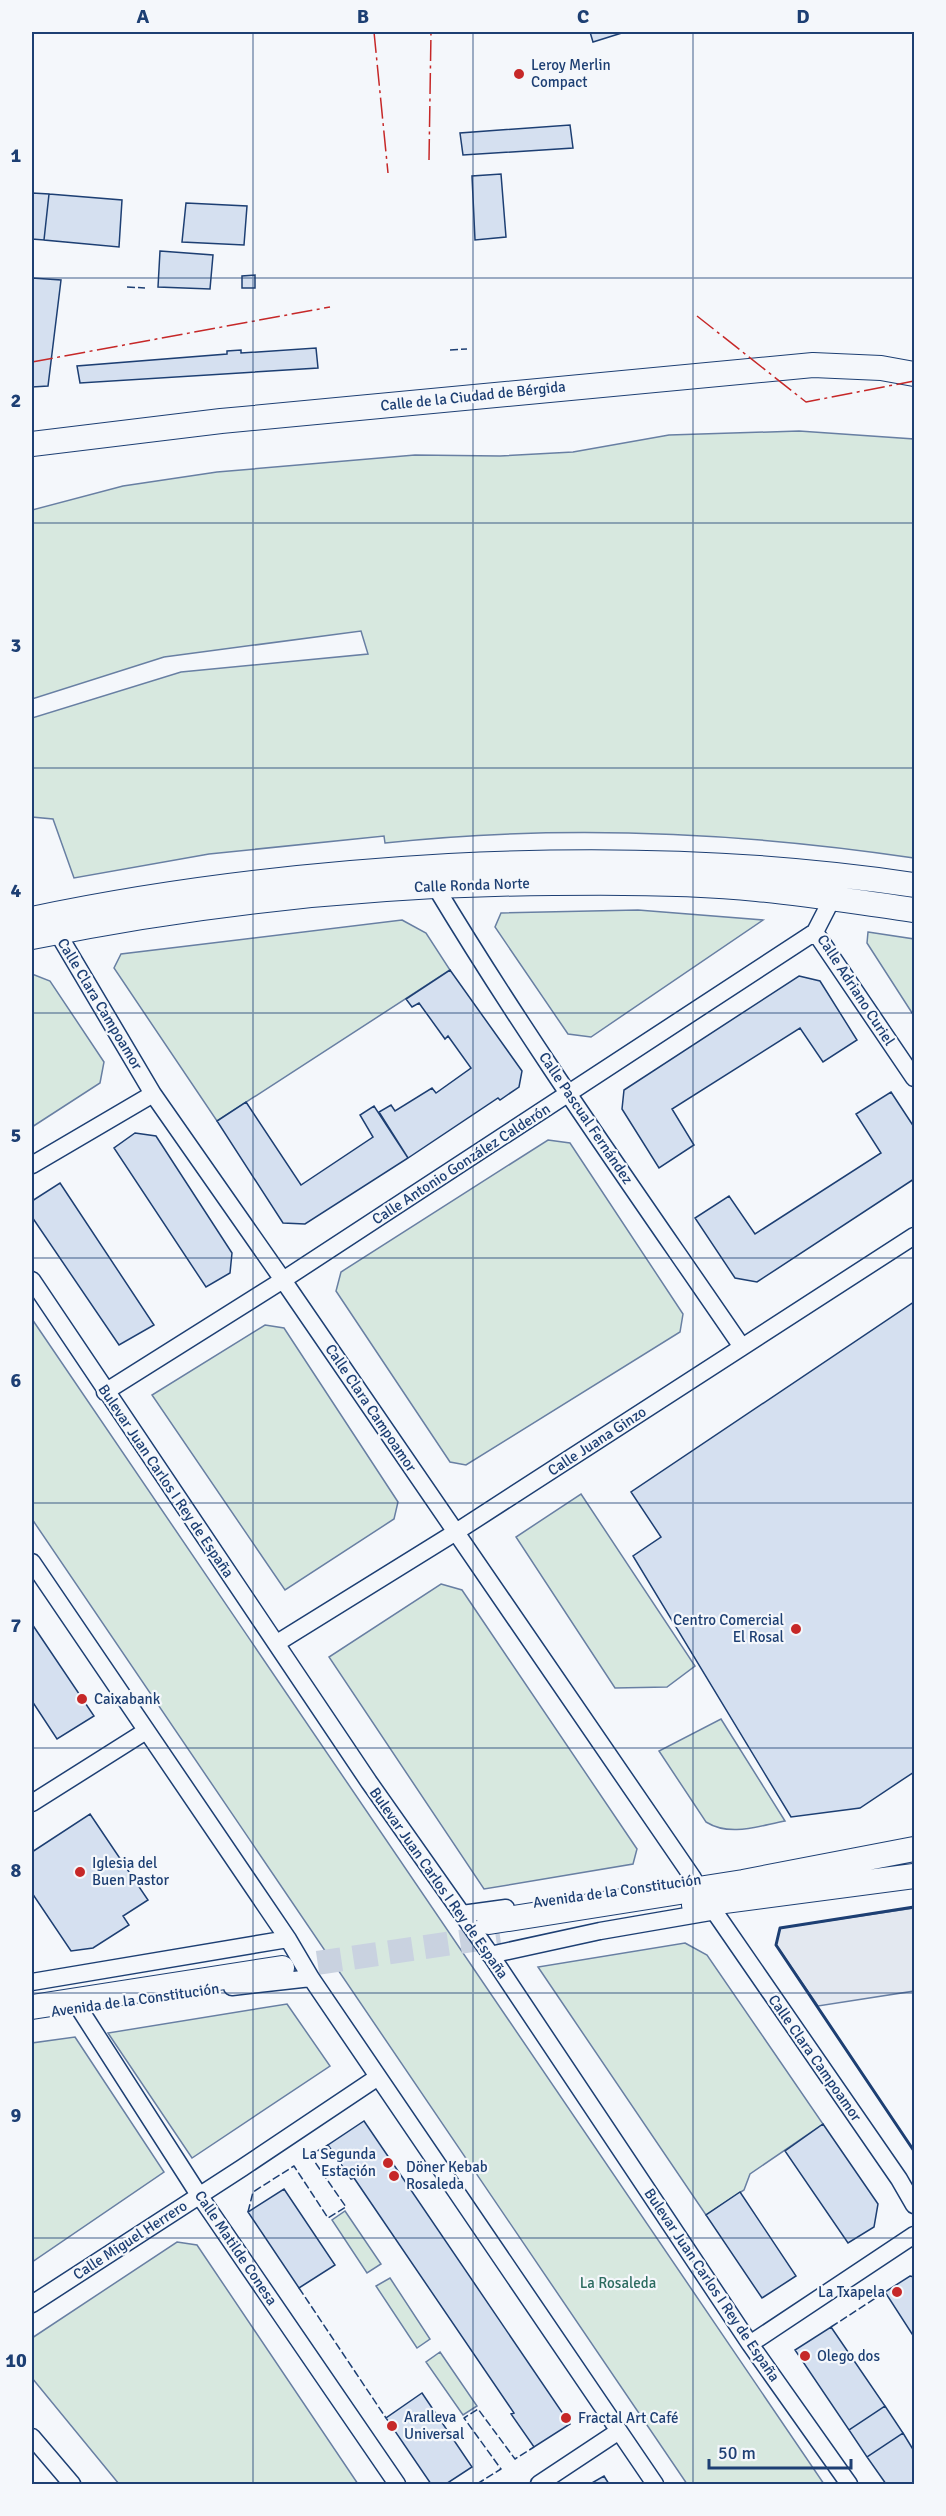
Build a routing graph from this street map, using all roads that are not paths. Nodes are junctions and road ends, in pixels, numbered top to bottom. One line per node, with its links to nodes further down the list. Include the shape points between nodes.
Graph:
1 (915, 374): 2 (street, Calle de la Ciudad de Bérgida, via 813,365 233,419)
2 (32, 444)
3 (915, 885): 7 (street, Calle Ronda Norte, via 654,862 500,864 354,871 254,882)
4 (435, 886): 5 (street, Calle Ronda Norte, via 652,884 756,889); 8 (street, Calle Ronda Norte, via 257,901); 13 (street, Calle Pascual Fernández)
5 (832, 899): 6 (street, Calle Ronda Norte); 9 (street, Calle Adriano Curiel)
6 (915, 910)
7 (32, 919)
8 (57, 932): 10 (street, Calle Ronda Norte); 12 (street, Calle Clara Campoamor)
9 (815, 932): 11 (street, Calle Adriano Curiel); 13 (street, Calle Antonio González Calderón)
10 (32, 937)
11 (915, 1078)
12 (153, 1094): 14 (street); 17 (street, Calle Clara Campoamor)
13 (569, 1094): 17 (street, Calle Antonio González Calderón); 18 (street, Calle Pascual Fernández)
14 (32, 1166)
15 (915, 1236): 18 (street, Calle Juana Ginzo)
16 (32, 1280): 19 (street, Bulevar Juan Carlos I Rey de España)
17 (283, 1280): 19 (street, Calle Antonio González Calderón); 20 (street, Calle Clara Campoamor)
18 (742, 1347): 20 (street, Calle Juana Ginzo)
19 (105, 1392): 22 (street, Bulevar Juan Carlos I Rey de España)
20 (456, 1532): 22 (street, Calle Juana Ginzo); 27 (street, Calle Clara Campoamor)
21 (32, 1562): 23 (street)
22 (277, 1643): 30 (street, Bulevar Juan Carlos I Rey de España)
23 (146, 1731): 24 (street); 32 (street)
24 (32, 1803)
25 (915, 1849): 28 (street, Avenida de la Constitución)
26 (915, 1876): 28 (street, Avenida de la Constitución)
27 (693, 1878): 28 (street, Avenida de la Constitución); 30 (street, Avenida de la Constitución)
28 (777, 1885): 29 (street, Avenida de la Constitución); 31 (street, Avenida de la Constitución)
29 (714, 1911): 31 (street, Avenida de la Constitución, via 600,1931); 41 (street, Calle Clara Campoamor)
30 (462, 1914): 31 (street, Bulevar Juan Carlos I Rey de España)
31 (493, 1938): 44 (street, Bulevar Juan Carlos I Rey de España)
32 (281, 1954): 33 (street); 34 (street); 35 (street, Avenida de la Constitución); 36 (street, Avenida de la Constitución)
33 (310, 1978): 37 (street, Avenida de la Constitución); 39 (street)
34 (32, 1982)
35 (32, 1991)
36 (32, 2007)
37 (79, 2008): 38 (street, Avenida de la Constitución); 40 (street, Calle Matilde Conesa)
38 (32, 2014)
39 (378, 2077): 40 (street, Calle Miguel Herrero); 45 (street)
40 (199, 2195): 43 (street, Calle Miguel Herrero); 48 (street, Calle Matilde Conesa)
41 (915, 2205)
42 (915, 2235): 44 (street)
43 (32, 2304)
44 (750, 2344): 51 (street, Bulevar Juan Carlos I Rey de España)
45 (619, 2431): 49 (street); 50 (street)
46 (32, 2437): 47 (street)
47 (72, 2484)
48 (397, 2484)
49 (539, 2484)
50 (655, 2484)
51 (849, 2484)

